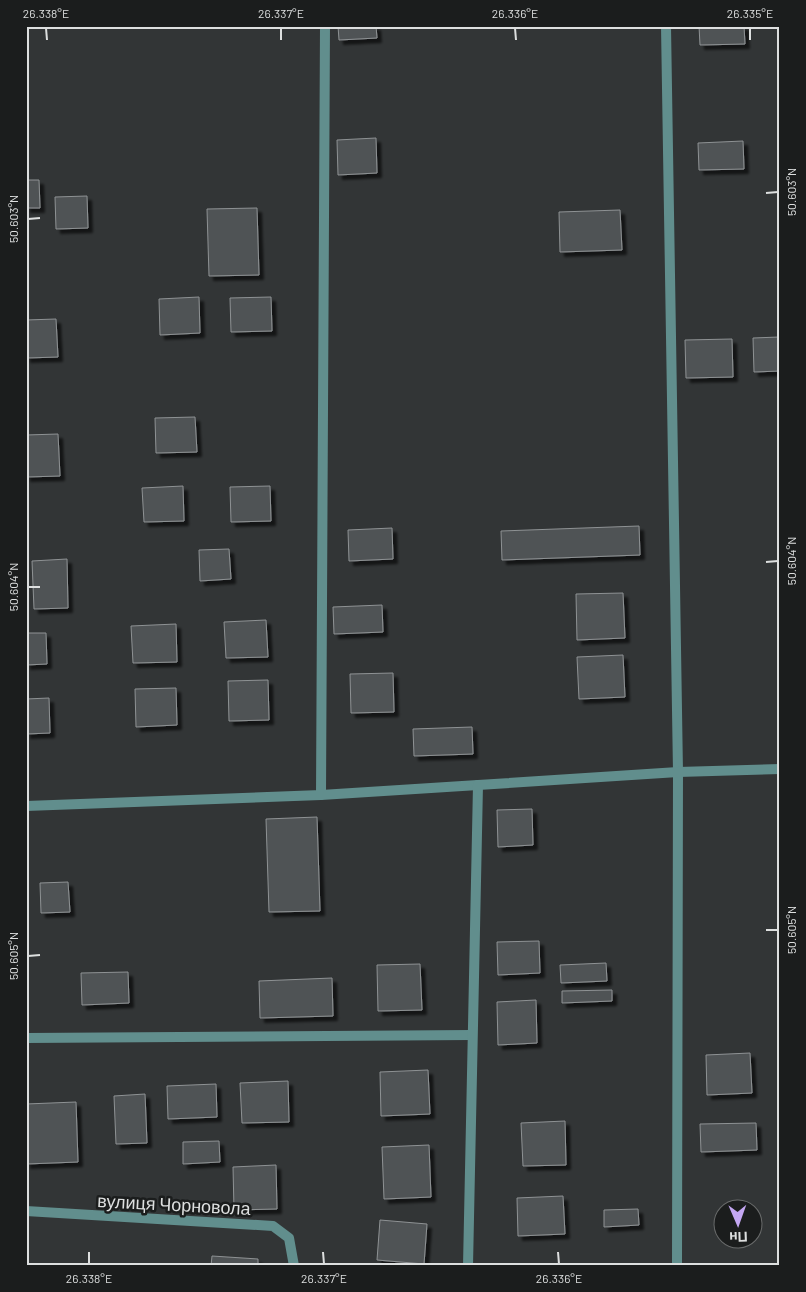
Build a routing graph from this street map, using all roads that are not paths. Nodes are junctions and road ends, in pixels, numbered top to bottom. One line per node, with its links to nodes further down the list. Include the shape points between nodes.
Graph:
1 (325, 26): 6 (street)
2 (666, 26): 4 (street)
3 (780, 769): 4 (street)
4 (678, 772): 5 (street); 13 (street)
5 (478, 785): 6 (street); 8 (street)
6 (321, 794): 7 (street)
7 (26, 806)
8 (472, 1035): 9 (street); 12 (street)
9 (26, 1038)
10 (26, 1211): 11 (street, вулиця Чорновола, via 273,1226 289,1238)
11 (294, 1266)
12 (468, 1266)
13 (677, 1266)

